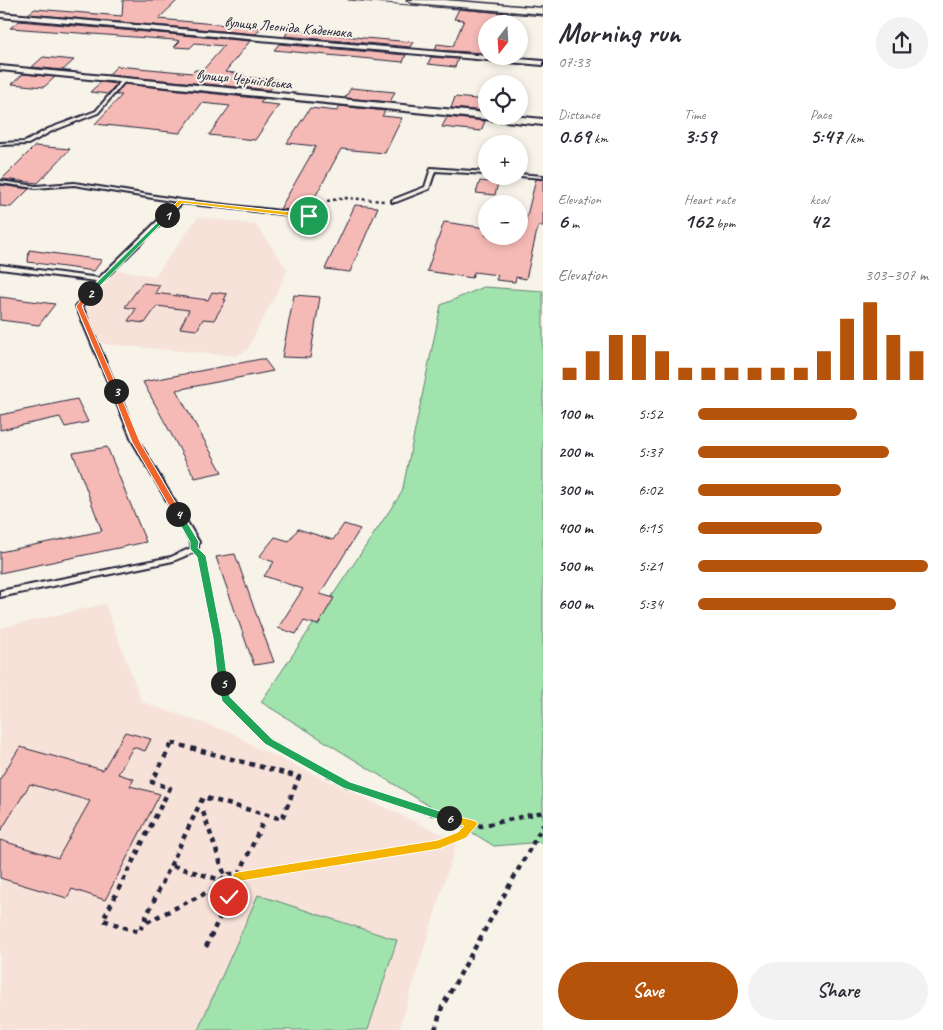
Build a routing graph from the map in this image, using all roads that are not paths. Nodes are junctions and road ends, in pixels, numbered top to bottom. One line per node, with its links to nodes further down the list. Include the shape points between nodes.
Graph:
1 (412, 0): 2 (street)
2 (543, 11)
3 (0, 15): 4 (street, вулиця Леоніда Каденюка)
4 (543, 64)
5 (0, 68): 6 (street, вулиця Чернігівська)
6 (123, 81): 7 (street, вулиця Чернігівська); 10 (lane, via 97,112 26,143)
7 (478, 115)
8 (528, 120): 9 (street, вулиця Чернігівська)
9 (543, 122)
10 (0, 144)
11 (478, 172): 16 (lane, via 434,169 427,188)
12 (528, 176): 13 (lane)
13 (543, 177)
14 (0, 182): 15 (lane, via 36,187 74,184)
15 (181, 201): 17 (lane, via 309,216); 19 (lane)
16 (394, 201)
17 (320, 205)
18 (0, 267): 19 (lane)
19 (100, 280): 20 (lane, via 79,306 136,442 195,542 194,549 173,559)
20 (0, 594)

